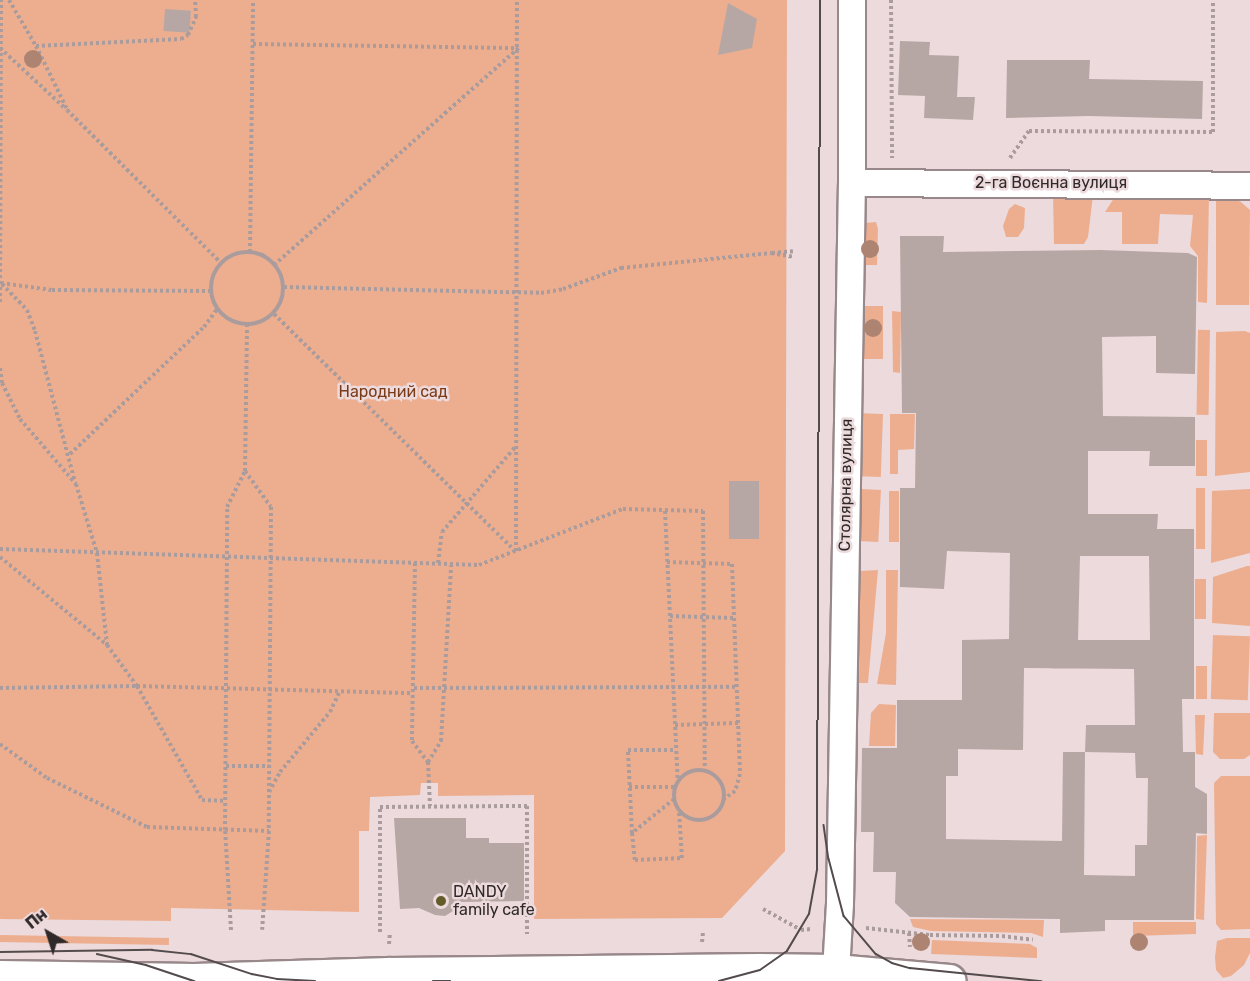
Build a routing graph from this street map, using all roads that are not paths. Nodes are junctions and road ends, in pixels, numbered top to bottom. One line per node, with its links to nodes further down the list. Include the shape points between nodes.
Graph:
1 (852, 0): 2 (street, Столярна вулиця)
2 (852, 183): 3 (street, 2-га Воєнна вулиця); 4 (street, Столярна вулиця)
3 (1250, 186)
4 (836, 970): 6 (street, via 389,974); 7 (street)
5 (0, 977): 6 (street)
6 (258, 980)
7 (950, 981)

